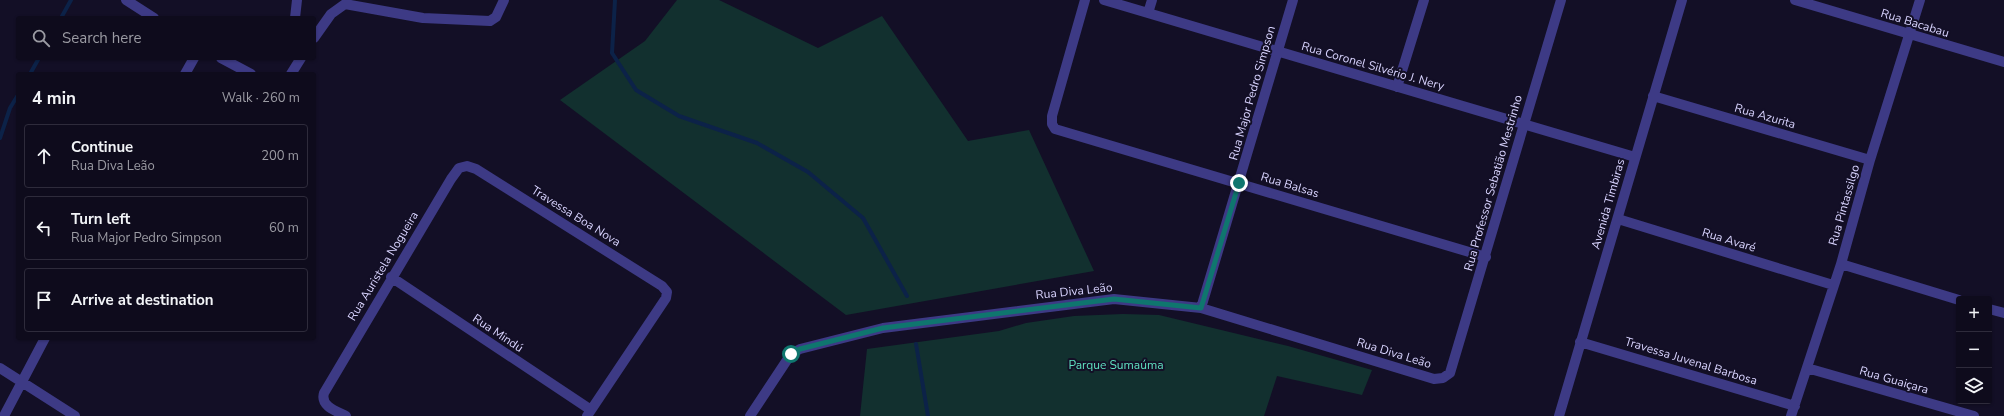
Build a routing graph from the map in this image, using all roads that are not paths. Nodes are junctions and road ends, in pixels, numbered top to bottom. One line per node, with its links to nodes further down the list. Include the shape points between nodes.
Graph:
1 (126, 0): 14 (street)
2 (297, 0): 15 (street)
3 (504, 0): 16 (street, via 496,17 490,21 424,18 345,4 331,14)
4 (1085, 0): 32 (street, Rua Balsas, via 1052,116 1055,129)
5 (1104, 0): 13 (street, Rua Coronel Silvério J. Nery)
6 (1152, 0): 13 (street)
7 (1293, 0): 18 (street, Rua Major Pedro Simpson)
8 (1424, 0): 26 (street)
9 (1561, 0): 28 (street, Rua Professor Sebatião Mestrinho)
10 (1682, 0): 27 (street, Avenida Timbiras)
11 (1795, 0): 17 (street, Rua Bacabau)
12 (1920, 0): 17 (street, Rua Pintassilgo)
13 (1148, 13): 18 (street, Rua Coronel Silvério J. Nery)
14 (151, 16)
15 (295, 16)
16 (316, 35)
17 (1910, 35): 22 (street, Rua Bacabau); 30 (street, Rua Pintassilgo)
18 (1276, 51): 26 (street, Rua Coronel Silvério J. Nery); 32 (street, Rua Major Pedro Simpson)
19 (193, 60): 23 (street)
20 (225, 60): 24 (street)
21 (299, 60): 25 (street)
22 (2004, 62)
23 (186, 72)
24 (247, 72)
25 (291, 72)
26 (1397, 87): 28 (street, Rua Coronel Silvério J. Nery)
27 (1653, 96): 29 (street, Avenida Timbiras); 30 (street, Rua Azurita)
28 (1523, 124): 29 (street, Rua Coronel Silvério J. Nery); 34 (street, Rua Professor Sebatião Mestrinho)
29 (1635, 157): 33 (street, Avenida Timbiras)
30 (1870, 160): 35 (street, Rua Pintassilgo)
31 (476, 169): 36 (street, Rua Auristela Nogueira, via 467,166 460,168 451,179); 49 (street, Travessa Boa Nova, via 662,286 667,292 666,298)
32 (1239, 183): 34 (street, Rua Balsas); 39 (street, Rua Major Pedro Simpson)
33 (1618, 219): 37 (street, Rua Avaré); 43 (street, Avenida Timbiras)
34 (1486, 257): 46 (street, Rua Professor Sebatião Mestrinho)
35 (1841, 264): 37 (street, Rua Pintassilgo); 38 (street)
36 (391, 277): 49 (street, Rua Mindú); 52 (street, Rua Auristela Nogueira, via 322,399 324,404)
37 (1833, 285): 45 (street, Rua Pintassilgo)
38 (1956, 299)
39 (1201, 308): 46 (street, Rua Diva Leão, via 1434,379); 53 (street, Rua Diva Leão, via 1114,299 883,328 800,349 791,354)
40 (1992, 310): 41 (street)
41 (2004, 313)
42 (44, 340): 47 (street)
43 (1580, 342): 48 (street, Travessa Juvenal Barbosa); 54 (street, Avenida Timbiras)
44 (0, 368): 47 (street)
45 (1807, 368): 48 (street, Rua Pintassilgo); 56 (street, Rua Guaiçara)
46 (1450, 373)
47 (22, 382): 50 (street); 51 (street)
48 (1795, 406): 55 (street, Rua Pintassilgo)
49 (589, 413)
50 (4, 416)
51 (75, 416)
52 (346, 416)
53 (750, 416)
54 (1559, 416)
55 (1791, 416)
56 (1974, 416)

